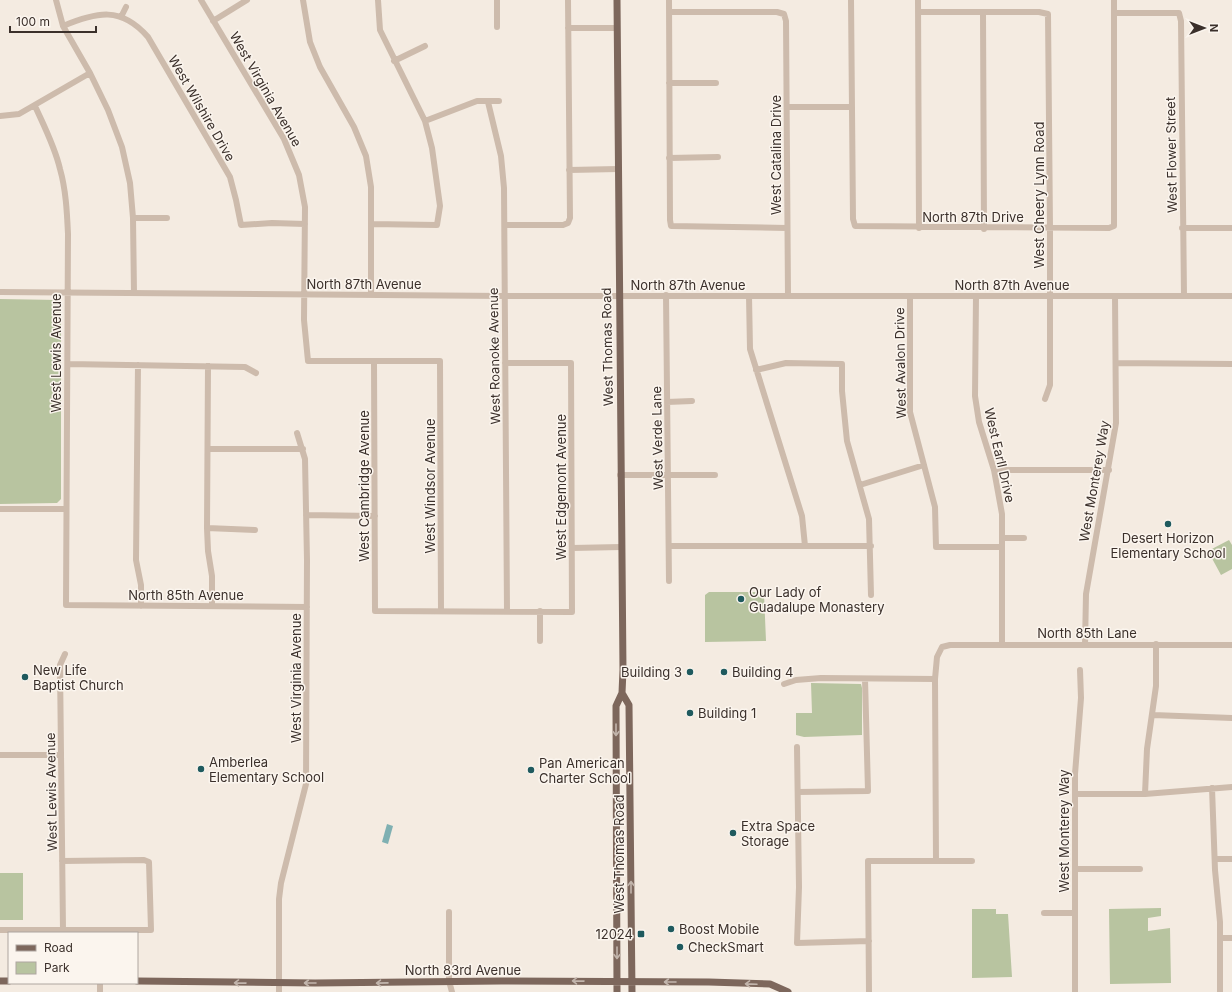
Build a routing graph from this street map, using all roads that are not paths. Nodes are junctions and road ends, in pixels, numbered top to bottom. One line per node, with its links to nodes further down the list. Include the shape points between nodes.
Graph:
1 (56, 0): 20 (street)
2 (200, 0): 19 (street, West Virginia Avenue)
3 (247, 0): 19 (street)
4 (303, 0): 43 (street, via 310,42 315,55 354,127 366,156 371,187)
5 (378, 0): 25 (street, via 380,30)
6 (497, 0): 21 (street)
7 (568, 0): 22 (street)
8 (617, 0): 23 (main road, West Thomas Road)
9 (669, 0): 14 (street)
10 (851, 0): 33 (street)
11 (918, 0): 15 (street)
12 (1114, 0): 17 (street)
13 (126, 6): 18 (street)
14 (669, 12): 27 (street); 32 (street, West Catalina Drive, via 784,14)
15 (918, 12): 16 (street); 46 (street)
16 (983, 12): 47 (street); 48 (street, West Cheery Lynn Road, via 1048,14)
17 (1114, 13): 48 (street, North 87th Drive, via 1114,226); 49 (street, West Flower Street, via 1179,13)
18 (121, 17): 20 (street, via 105,14 92,16); 42 (street, West Wilshire Drive, via 141,29 148,37 230,177 241,225)
19 (213, 21): 42 (street, West Virginia Avenue, via 289,148 299,175)
20 (63, 26): 26 (street)
21 (497, 26)
22 (568, 28): 23 (street); 39 (street)
23 (617, 28): 38 (main road, West Thomas Road)
24 (425, 46): 25 (street)
25 (394, 61): 35 (street)
26 (90, 74): 31 (street); 40 (street, via 108,110 122,147 130,183)
27 (669, 83): 28 (street); 36 (street)
28 (716, 83)
29 (499, 101): 30 (street)
30 (488, 102): 35 (street, via 478,101); 44 (street, West Roanoke Avenue, via 501,156)
31 (35, 106): 34 (street, via 19,114); 52 (street, West Lewis Avenue, via 50,138 60,169 66,203)
32 (787, 107): 33 (street); 45 (street, West Catalina Drive)
33 (852, 108): 46 (street, North 87th Drive, via 855,226)
34 (0, 116)
35 (425, 121): 43 (street, via 437,174 440,206 437,225)
36 (669, 158): 37 (street); 45 (street, via 671,226)
37 (718, 158)
38 (618, 169): 39 (street); 58 (main road, West Thomas Road)
39 (569, 170): 44 (street, via 568,223)
40 (133, 218): 41 (street); 53 (street)
41 (167, 218)
42 (305, 224): 54 (street, West Virginia Avenue)
43 (371, 224): 55 (street)
44 (505, 225): 57 (street, West Roanoke Avenue)
45 (787, 228): 60 (street, West Catalina Drive)
46 (919, 228): 47 (street, North 87th Drive)
47 (984, 228): 48 (street, North 87th Drive)
48 (1050, 228): 63 (street, West Cheery Lynn Road)
49 (1182, 228): 50 (street); 65 (street, West Flower Street)
50 (1232, 228)
51 (0, 292): 52 (street, North 87th Avenue)
52 (67, 293): 53 (street, North 87th Avenue); 70 (street, West Lewis Avenue)
53 (134, 293): 54 (street, North 87th Avenue)
54 (304, 294): 55 (street, North 87th Avenue); 67 (street, West Virginia Avenue, via 308,361)
55 (371, 294): 57 (street, North 87th Avenue)
56 (666, 295): 58 (street, North 87th Avenue); 59 (street, North 87th Avenue); 78 (street, West Verde Lane)
57 (504, 296): 58 (street, North 87th Avenue); 68 (street, West Roanoke Avenue)
58 (618, 296): 85 (main road, West Thomas Road)
59 (749, 296): 60 (street, North 87th Avenue); 74 (street, via 749,342)
60 (788, 296): 61 (street, North 87th Avenue)
61 (910, 296): 62 (street, North 87th Avenue); 82 (street, West Avalon Drive, via 910,412)
62 (976, 296): 63 (street, North 87th Avenue); 83 (street, West Earll Drive, via 975,396 979,422)
63 (1051, 296): 64 (street, North 87th Avenue); 76 (street, West Cheery Lynn Road, via 1050,385)
64 (1115, 296): 65 (street, North 87th Avenue); 69 (street, West Monterey Way)
65 (1184, 296): 66 (street, North 87th Avenue)
66 (1232, 296)
67 (374, 361): 92 (street, West Cambridge Avenue); 109 (street, West Windsor Avenue, via 440,361)
68 (505, 363): 102 (street, West Edgemont Avenue, via 571,363); 110 (street, West Roanoke Avenue)
69 (1116, 363): 71 (street); 84 (street, West Monterey Way, via 1116,423)
70 (68, 364): 72 (street); 90 (street, West Lewis Avenue)
71 (1232, 364)
72 (138, 365): 73 (street); 106 (street, via 136,560 141,585)
73 (208, 366): 75 (street, via 245,367); 80 (street)
74 (756, 370): 88 (street, via 786,363 842,364 846,435); 98 (street, via 802,516)
75 (256, 373)
76 (1045, 399)
77 (692, 401): 78 (street)
78 (667, 402): 86 (street, West Verde Lane)
79 (297, 433): 81 (street, West Virginia Avenue)
80 (208, 449): 81 (street); 93 (street)
81 (303, 449): 91 (street, West Virginia Avenue)
82 (924, 465): 88 (street); 101 (street, West Avalon Drive, via 935,507 936,547)
83 (994, 470): 84 (street); 95 (street, West Earll Drive, via 1001,504)
84 (1108, 470): 115 (street, West Monterey Way, via 1086,594)
85 (620, 475): 86 (street); 100 (main road, West Thomas Road)
86 (668, 475): 87 (street); 97 (street, West Verde Lane)
87 (715, 475)
88 (860, 485): 99 (street, via 869,519)
89 (0, 509): 90 (street)
90 (66, 509): 105 (street, West Lewis Avenue)
91 (306, 515): 92 (street); 108 (street, West Virginia Avenue)
92 (375, 516): 109 (street, West Cambridge Avenue, via 375,611)
93 (207, 528): 94 (street); 107 (street)
94 (255, 530)
95 (1003, 538): 96 (street); 101 (street, West Earll Drive)
96 (1024, 538)
97 (669, 546): 98 (street); 103 (street, West Verde Lane)
98 (805, 546): 99 (street)
99 (871, 546): 104 (street)
100 (621, 547): 102 (street); 122 (main road, West Thomas Road)
101 (1002, 547): 113 (street, West Earll Drive)
102 (572, 548): 111 (street, West Edgemont Avenue, via 572,612)
103 (669, 581)
104 (871, 595)
105 (66, 605): 106 (street, North 85th Avenue)
106 (141, 606): 107 (street, North 85th Avenue)
107 (212, 606): 108 (street, North 85th Avenue)
108 (307, 607): 156 (street, West Virginia Avenue, via 306,784 281,883)
109 (441, 611): 110 (street)
110 (507, 611): 111 (street)
111 (540, 611): 112 (street)
112 (540, 641)
113 (1002, 644): 115 (street, North 85th Lane); 120 (street, North 85th Lane, via 942,647 937,657)
114 (1156, 644): 115 (street, North 85th Lane); 116 (street, North 85th Lane); 123 (street)
115 (1085, 645)
116 (1232, 645)
117 (65, 654): 127 (street, West Lewis Avenue, via 60,665)
118 (1080, 670): 131 (street, West Monterey Way, via 1081,698)
119 (865, 679): 120 (street); 121 (street, via 796,680); 130 (street, via 868,791)
120 (935, 679): 138 (street)
121 (784, 684)
122 (622, 693): 133 (main road, West Thomas Road, one-way to 133, via 616,706); 134 (main road, West Thomas Road, via 629,705)
123 (1153, 715): 124 (street); 132 (street, via 1147,749)
124 (1232, 718)
125 (797, 747): 130 (street)
126 (0, 755): 127 (street)
127 (61, 755): 137 (street, West Lewis Avenue)
128 (1232, 787): 129 (street)
129 (1212, 788): 132 (street); 135 (street)
130 (798, 792): 151 (street, via 797,943)
131 (1075, 794): 132 (street); 140 (street, West Monterey Way)
132 (1145, 794)
133 (616, 831): 134 (main road); 154 (main road, West Thomas Road, one-way to 154)
134 (631, 831): 155 (main road, West Thomas Road, one-way to 134)
135 (1215, 859): 136 (street); 149 (street)
136 (1232, 859)
137 (62, 861): 146 (street, West Lewis Avenue); 148 (street, via 149,862 151,930)
138 (936, 861): 139 (street); 151 (street, via 868,861)
139 (972, 861)
140 (1075, 869): 141 (street); 143 (street, West Monterey Way)
141 (1140, 869)
142 (449, 912): 152 (street)
143 (1075, 912): 144 (street); 164 (street, West Monterey Way)
144 (1044, 913)
145 (0, 930): 146 (street)
146 (63, 930): 147 (street)
147 (96, 932): 148 (street)
148 (103, 932)
149 (1220, 938): 150 (street); 165 (street)
150 (1232, 938)
151 (869, 941): 163 (street)
152 (449, 981): 154 (main road, North 83rd Avenue, one-way to 152); 156 (main road, North 83rd Avenue, one-way to 156); 158 (street)
153 (138, 982): 156 (main road, North 83rd Avenue, one-way to 153)
154 (617, 982): 155 (main road, North 83rd Avenue); 159 (main road, West Thomas Road)
155 (632, 982): 160 (main road, West Thomas Road); 161 (main road, North 83rd Avenue, one-way to 155, via 770,984)
156 (279, 983): 157 (street, West Virginia Avenue)
157 (279, 992)
158 (452, 992)
159 (617, 992)
160 (632, 992)
161 (788, 992): 162 (main road, North 83rd Avenue)
162 (793, 992)
163 (869, 992)
164 (1076, 992)
165 (1220, 992)

